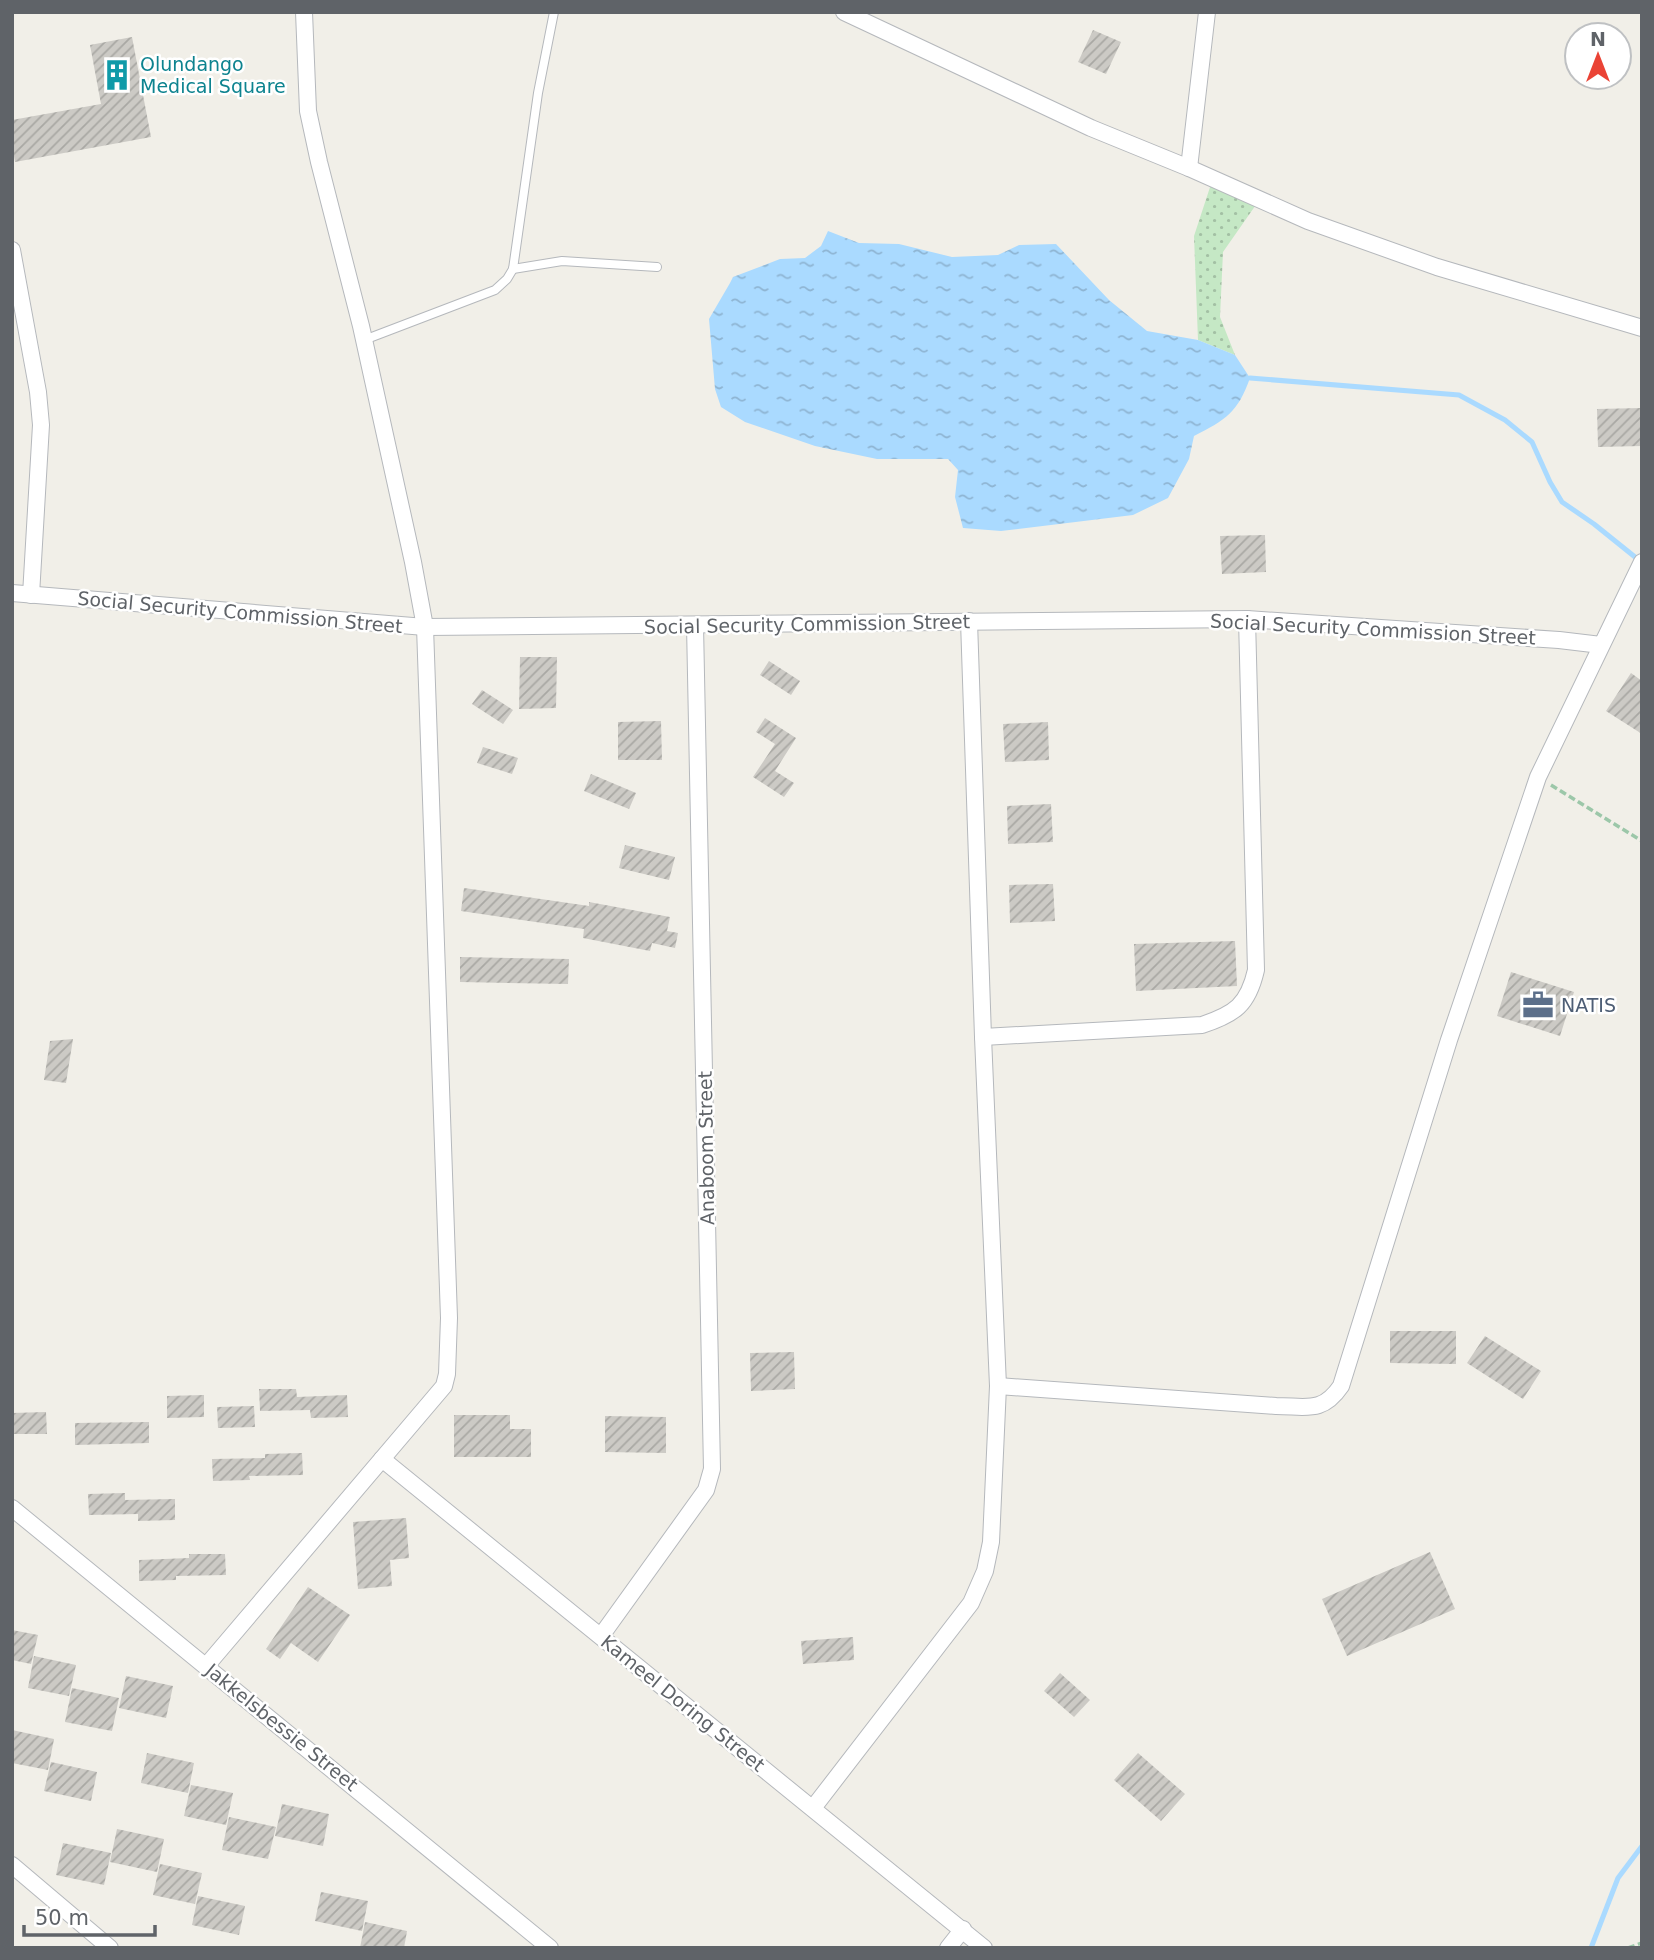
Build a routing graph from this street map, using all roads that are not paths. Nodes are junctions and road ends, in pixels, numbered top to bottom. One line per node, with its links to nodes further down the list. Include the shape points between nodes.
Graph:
1 (304, 12): 10 (street, via 308,111)
2 (554, 12): 8 (lane)
3 (844, 12): 5 (street, via 1091,128)
4 (1207, 12): 5 (street)
5 (1189, 168): 9 (street, via 1308,221 1437,267)
6 (12, 250): 13 (street, via 41,425)
7 (657, 267): 8 (lane, via 562,261)
8 (513, 269): 10 (lane, via 495,290)
9 (1642, 328)
10 (365, 340): 17 (street)
11 (1642, 562): 18 (street)
12 (12, 593): 13 (street, Social Security Commission Street)
13 (31, 595): 17 (street, Social Security Commission Street)
14 (1247, 619): 15 (street, Social Security Commission Street); 18 (street, Social Security Commission Street); 19 (street, via 1256,970 1252,989 1228,1017 1202,1025)
15 (969, 621): 16 (street, Social Security Commission Street); 19 (street)
16 (695, 625): 17 (street, Social Security Commission Street); 23 (street, Anaboom Street, via 712,1469 706,1490)
17 (425, 627): 21 (street, via 449,1318 447,1374 443,1385)
18 (1601, 645): 20 (street, via 1538,777 1449,1040 1341,1386 1333,1398 1322,1406 1276,1406)
19 (983, 1037): 20 (street)
20 (999, 1386): 25 (street, via 991,1542 971,1603)
21 (382, 1459): 23 (street, Kameel Doring Street); 24 (street)
22 (12, 1508): 24 (street, Jakkelsbessie Street)
23 (601, 1636): 25 (street, Kameel Doring Street)
24 (207, 1665): 29 (street, Jakkelsbessie Street)
25 (813, 1808): 27 (street, Kameel Doring Street)
26 (12, 1865): 28 (street)
27 (963, 1929): 30 (street); 31 (street, Kameel Doring Street)
28 (110, 1948)
29 (551, 1948)
30 (948, 1948)
31 (984, 1948)

